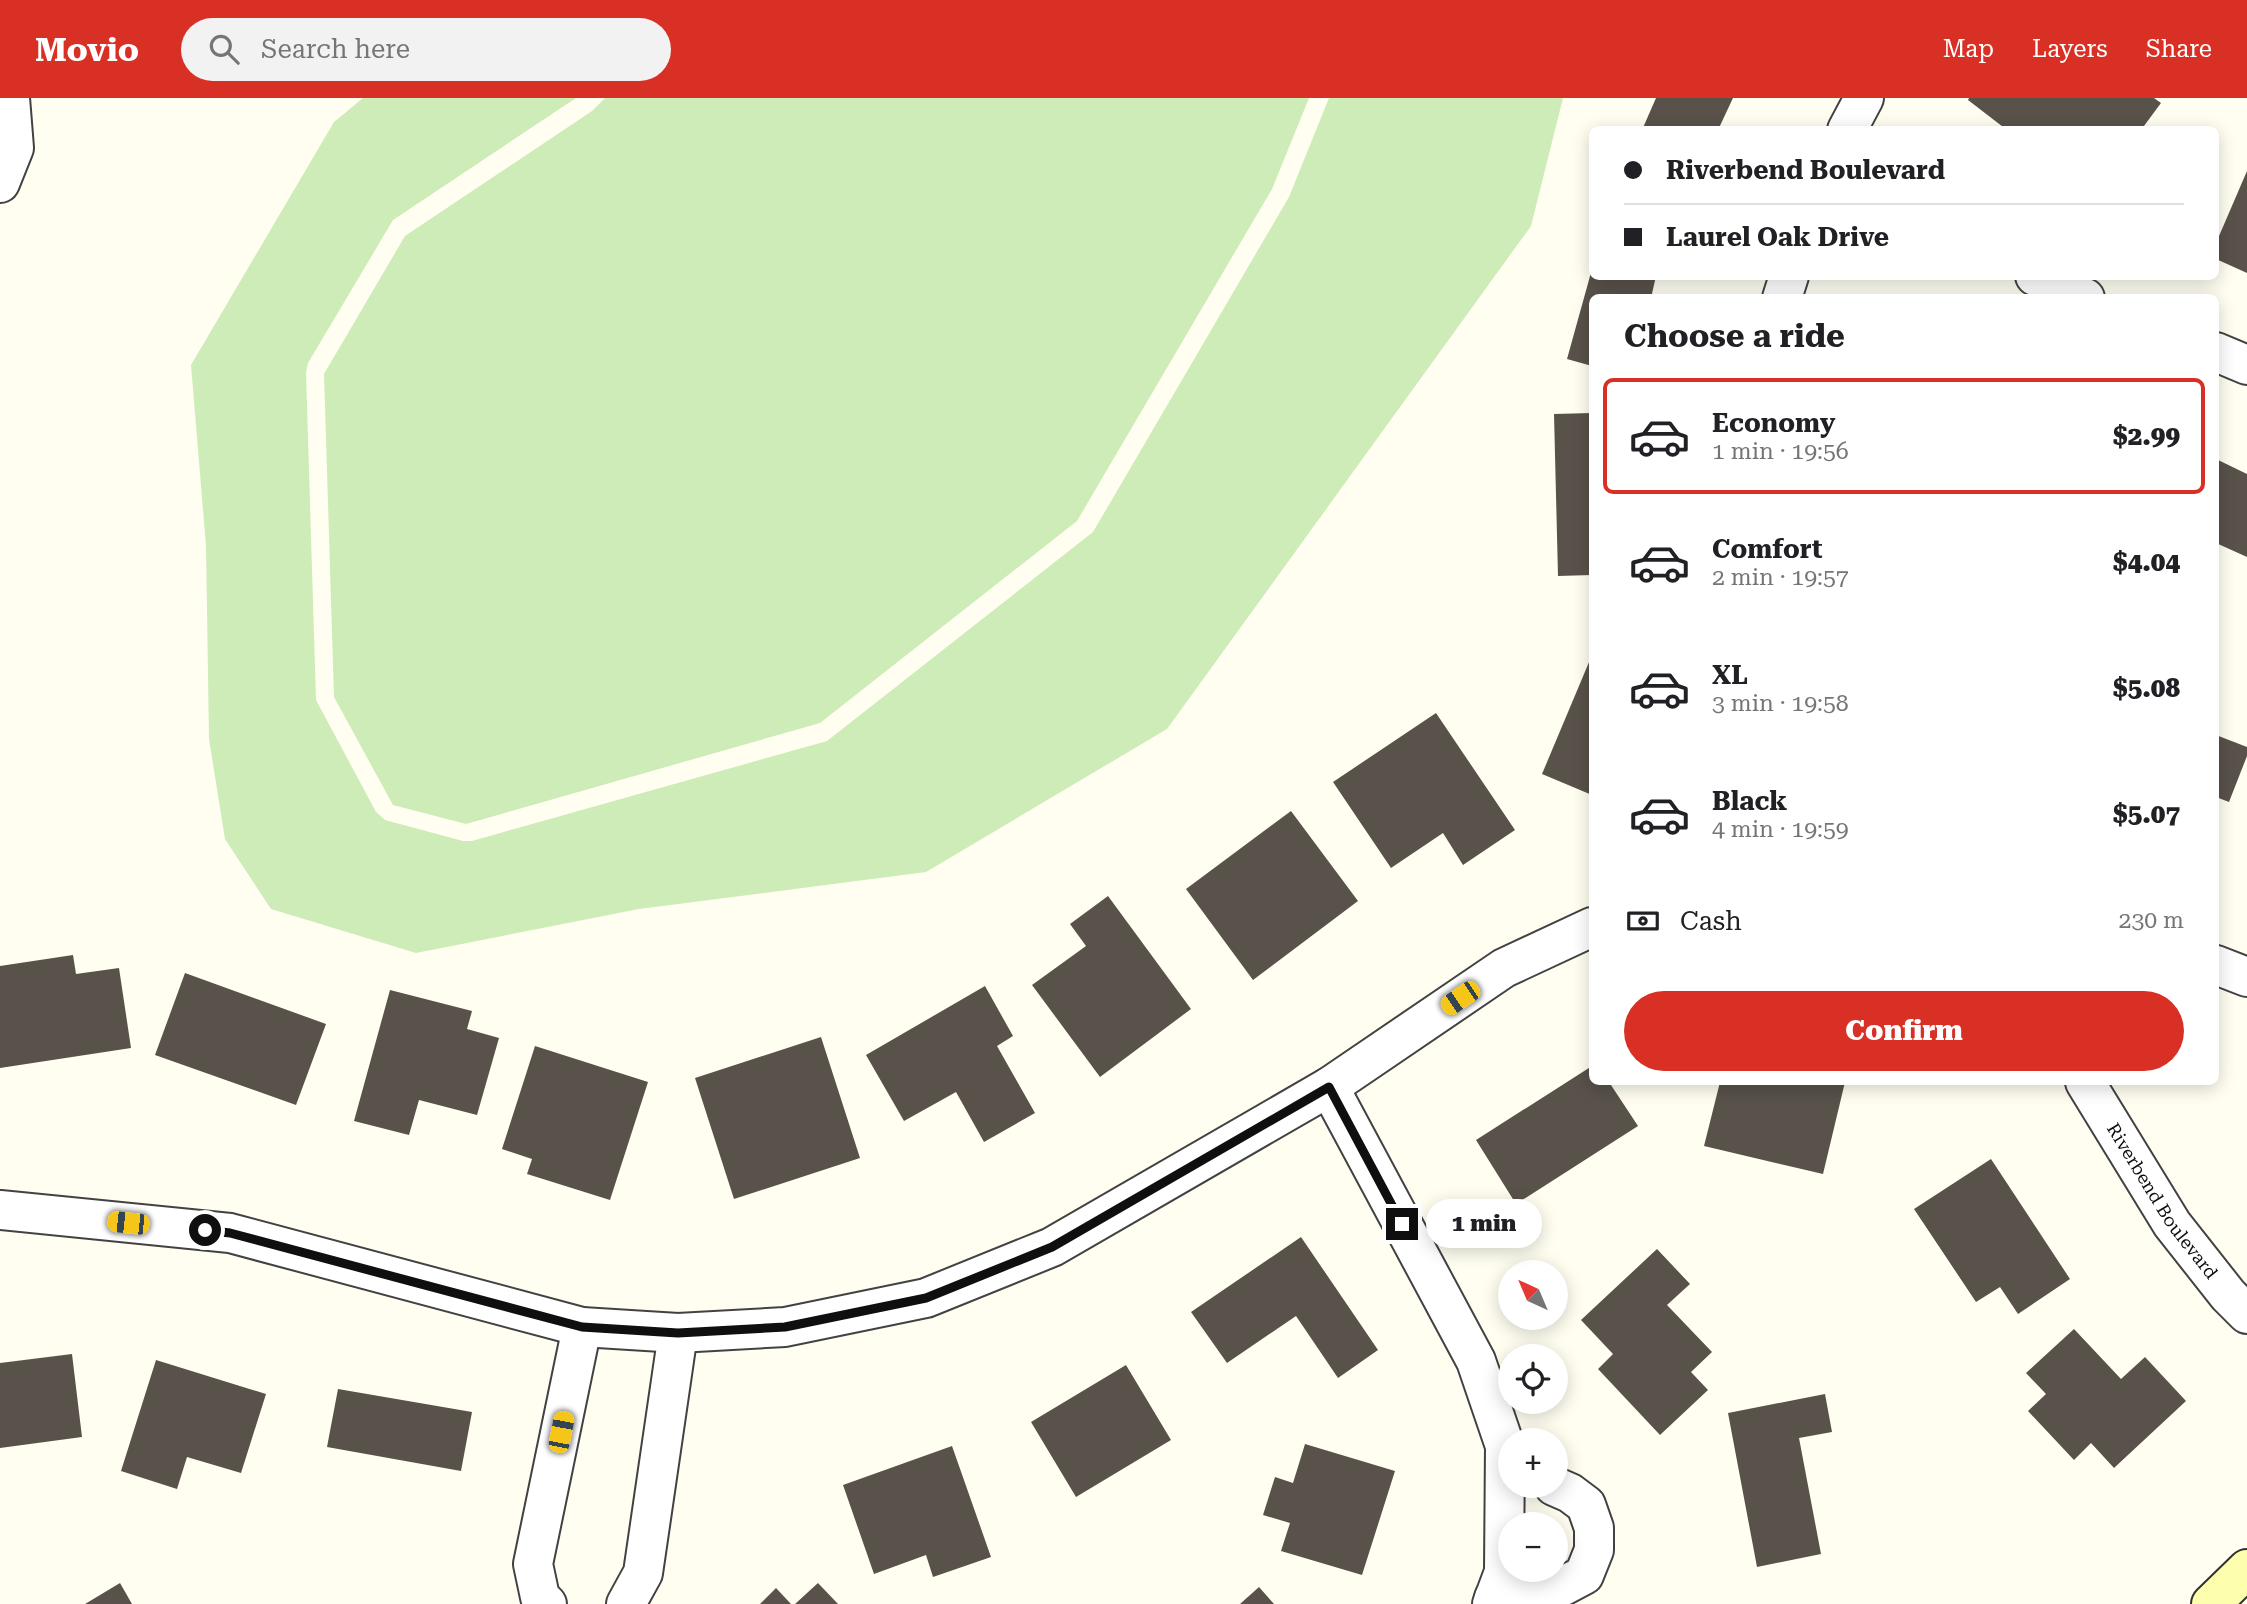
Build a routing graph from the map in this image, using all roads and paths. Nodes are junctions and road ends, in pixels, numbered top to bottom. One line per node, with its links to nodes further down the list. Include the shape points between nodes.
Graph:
1 (10, 98): 4 (street, via 14,148)
2 (1864, 98): 3 (street)
3 (1849, 126)
4 (0, 183)
5 (2044, 280): 6 (street)
6 (2076, 294)
7 (2219, 353): 8 (street)
8 (2247, 365)
9 (1589, 927): 13 (street, via 1504,968)
10 (2219, 966): 11 (street)
11 (2247, 977)
12 (2087, 1085): 15 (street, Riverbend Boulevard, via 2172,1224)
13 (1329, 1087): 17 (street, via 1052,1247 926,1298 785,1327); 18 (street, via 1476,1361)
14 (0, 1210): 16 (street, via 230,1233)
15 (2247, 1314)
16 (582, 1327): 17 (street); 23 (street, via 534,1564 540,1597)
17 (678, 1333): 24 (street, via 643,1573)
18 (1499, 1428)
19 (1568, 1492): 22 (street, via 1586,1505 1594,1528 1594,1550 1584,1575 1548,1594)
20 (1506, 1498): 22 (street, via 1504,1572)
21 (2247, 1569): 25 (main road)
22 (1493, 1601)
23 (547, 1604)
24 (626, 1604)
25 (2211, 1604)

